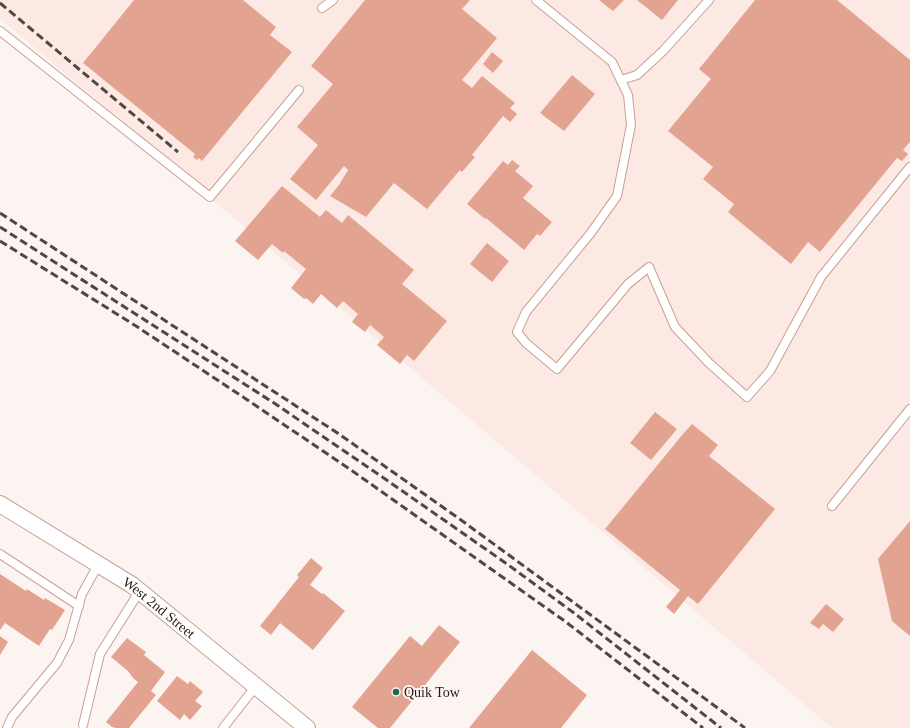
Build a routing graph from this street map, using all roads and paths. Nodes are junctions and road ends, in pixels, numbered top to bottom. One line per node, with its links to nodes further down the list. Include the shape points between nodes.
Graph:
1 (333, 0): 4 (lane)
2 (536, 0): 6 (lane, via 612,62)
3 (709, 0): 6 (lane, via 663,51 637,75)
4 (322, 8)
5 (0, 31): 7 (lane, via 210,197)
6 (621, 80): 8 (lane, via 628,95 631,125 617,196 590,234 526,312 517,332 557,369 628,284 649,267 675,327 709,363 747,397 770,371 820,277)
7 (299, 90)
8 (910, 167)
9 (910, 409): 11 (lane)
10 (0, 504): 13 (street, West 2nd Street)
11 (832, 506)
12 (0, 554): 15 (lane)
13 (98, 564): 14 (street, West 2nd Street); 15 (lane, via 82,594)
14 (139, 592): 16 (street, West 2nd Street); 17 (lane, via 100,654)
15 (79, 606): 19 (lane, via 69,640 57,663 12,717)
16 (256, 686): 18 (lane); 20 (street, West 2nd Street)
17 (83, 725)
18 (228, 726)
19 (7, 728)
20 (307, 728)

